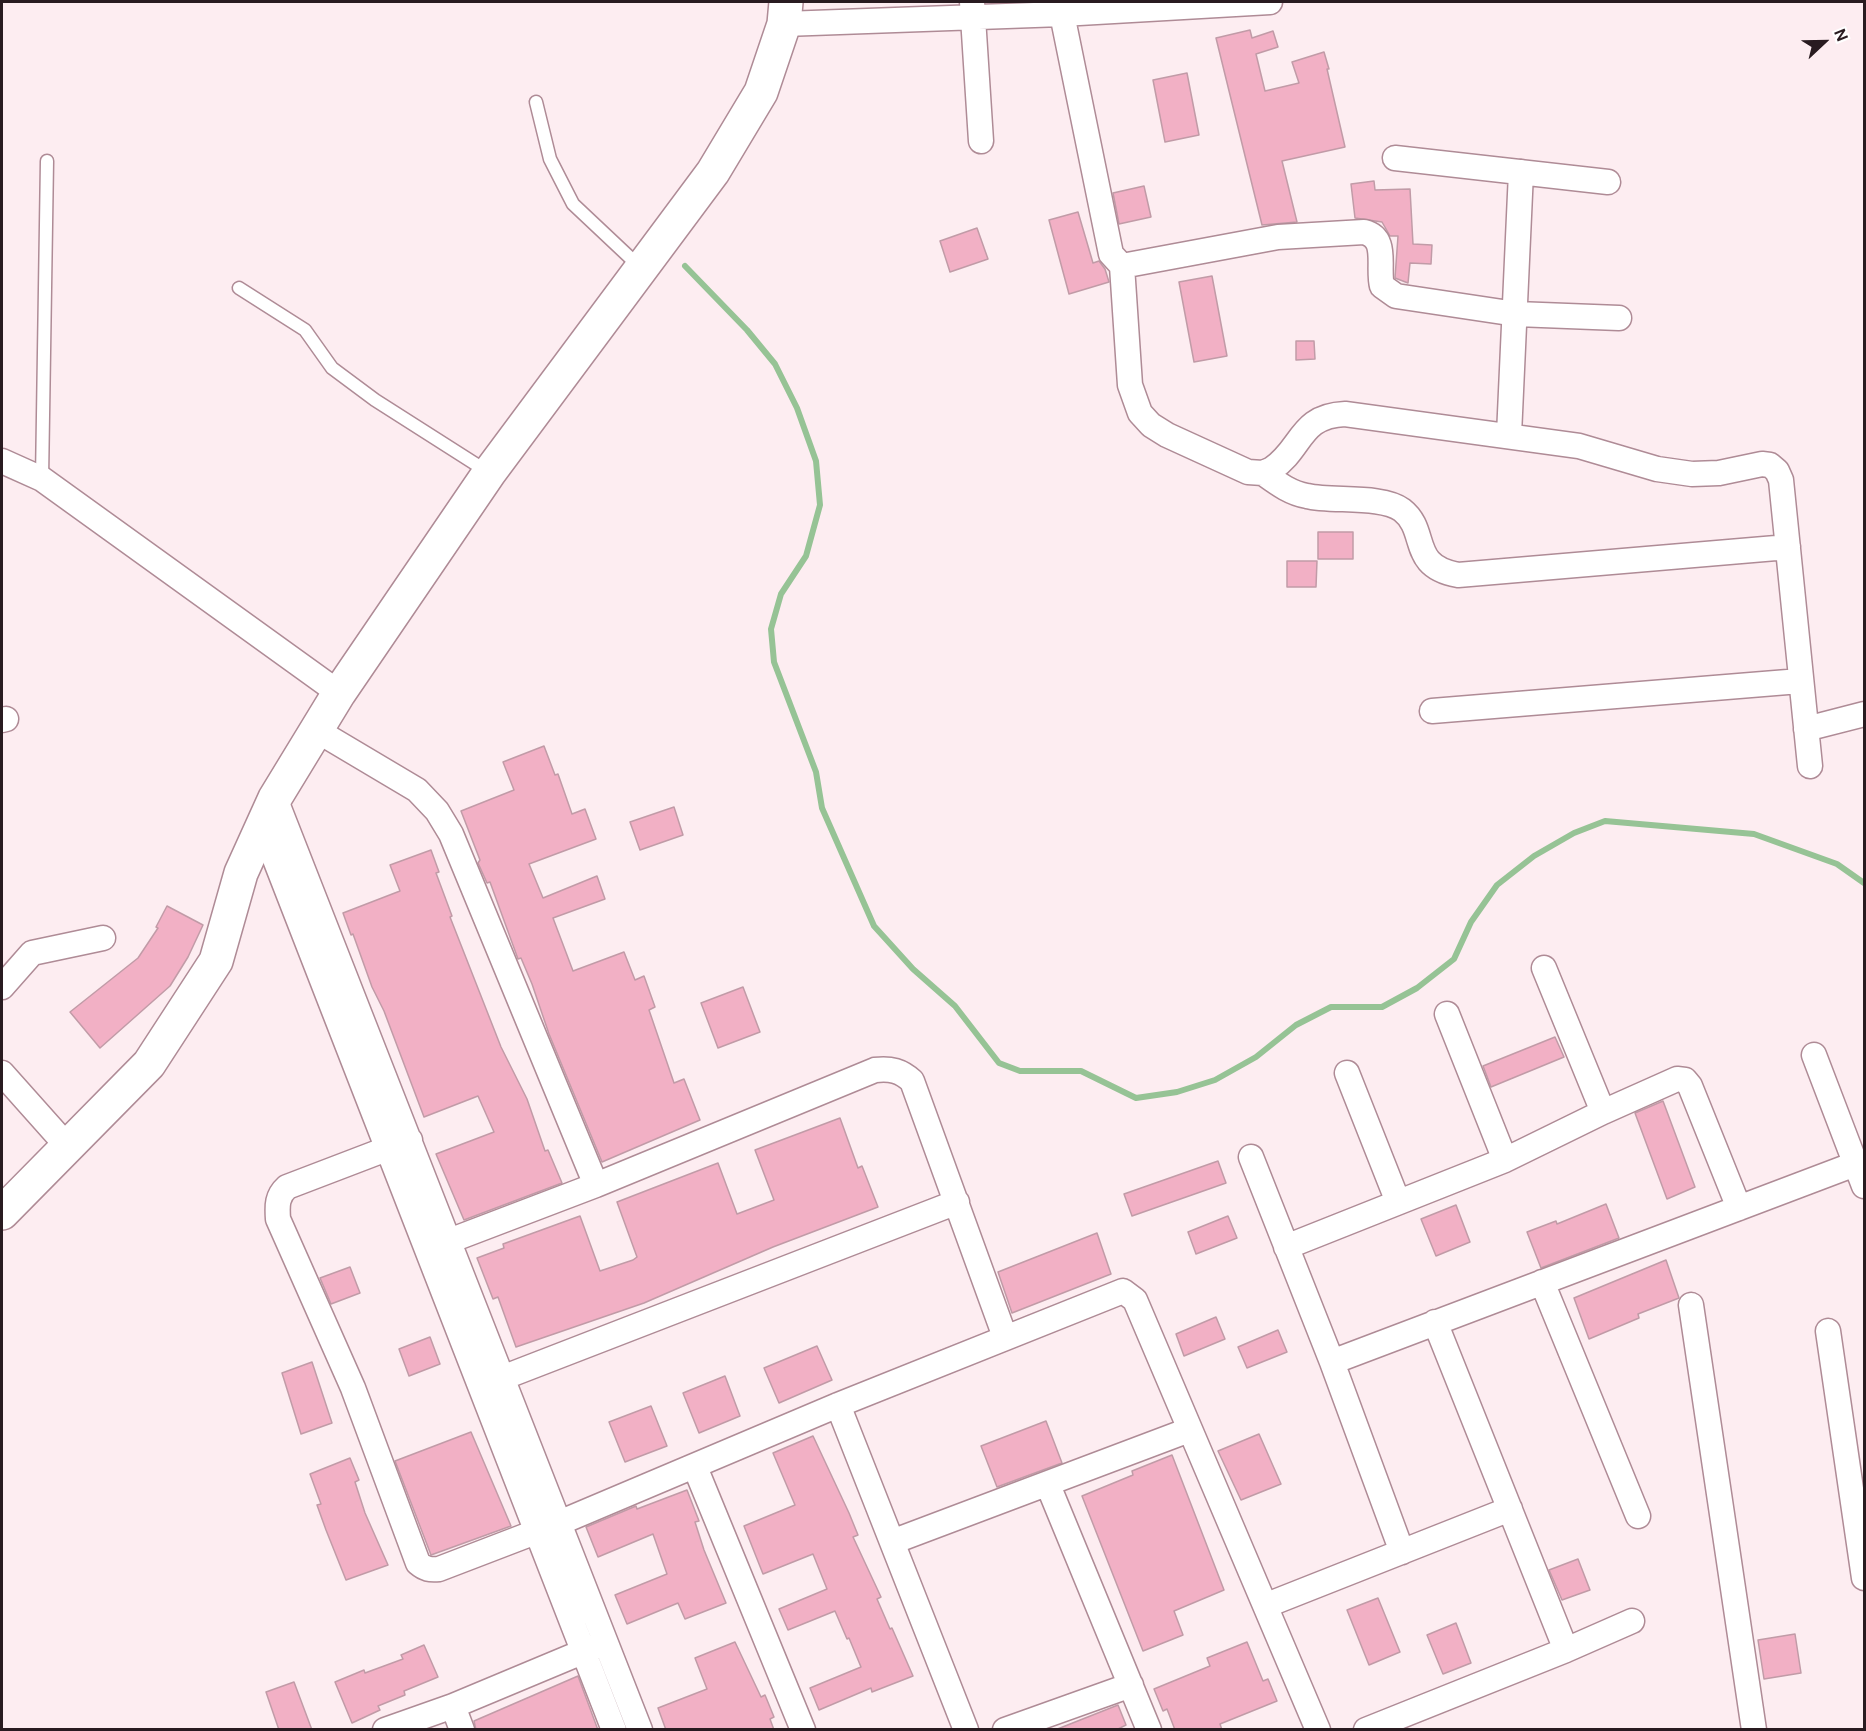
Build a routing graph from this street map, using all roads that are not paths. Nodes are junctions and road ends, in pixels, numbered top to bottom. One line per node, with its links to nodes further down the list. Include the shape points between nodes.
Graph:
1 (1270, 2): 4 (street)
2 (972, 9): 3 (street); 4 (street); 6 (street)
3 (785, 13): 12 (street, via 761,92 713,172)
4 (1062, 14): 11 (street, via 1112,254)
5 (536, 102): 12 (lane, via 550,159 573,204)
6 (981, 141)
7 (1395, 158): 9 (street)
8 (46, 160): 20 (lane)
9 (1521, 172): 10 (street); 14 (street)
10 (1608, 182)
11 (1122, 266): 14 (street, via 1278,237 1364,232 1373,234 1379,242 1379,277 1388,293); 19 (street, via 1130,385 1140,413 1167,435 1248,472)
12 (641, 268): 18 (street)
13 (239, 288): 18 (lane, via 305,330 332,368 375,400)
14 (1516, 314): 15 (street); 16 (street)
15 (1619, 318)
16 (1509, 435): 19 (street, via 1330,414 1308,426 1279,465); 21 (street, via 1579,446 1657,469 1692,474 1770,465 1781,480)
17 (2, 461): 20 (street)
18 (489, 472): 23 (street)
19 (1263, 473): 21 (street, via 1287,490 1307,496 1389,504 1402,510 1430,564 1458,575)
20 (42, 478): 23 (street)
21 (1788, 547): 22 (street)
22 (1800, 681): 24 (street); 26 (street)
23 (339, 693): 27 (street)
24 (1432, 711)
25 (1864, 714): 26 (street)
26 (1806, 729): 28 (street)
27 (316, 730): 29 (street); 44 (street, via 417,790 437,811 451,834)
28 (1810, 766)
29 (269, 812): 38 (street); 39 (street, via 241,873 216,961 149,1064); 40 (street)
30 (103, 938): 32 (street, via 32,953)
31 (1544, 968): 37 (street)
32 (2, 987)
33 (1447, 1014): 42 (street)
34 (1814, 1055): 43 (street)
35 (2, 1073): 39 (street)
36 (1347, 1073): 46 (street)
37 (1603, 1112): 42 (street); 47 (street, via 1677,1079 1685,1080)
38 (410, 1140): 40 (street); 49 (street)
39 (68, 1147): 48 (street)
40 (388, 1148): 65 (street); 65 (street, via 287,1187 280,1193 278,1219 353,1388 418,1563 430,1570 439,1569)
41 (1251, 1157): 50 (street)
42 (1505, 1160): 46 (street)
43 (1860, 1175): 47 (street)
44 (596, 1185): 45 (street, via 887,1068 903,1073 912,1082); 49 (street)
45 (957, 1202): 55 (street); 57 (street)
46 (1398, 1202): 50 (street)
47 (1739, 1208): 51 (street)
48 (2, 1213)
49 (449, 1241): 57 (street)
50 (1286, 1247): 56 (street)
51 (1542, 1282): 53 (street); 63 (street)
52 (1691, 1305): 86 (street)
53 (1435, 1322): 56 (street); 62 (street)
54 (1828, 1331): 68 (street)
55 (1005, 1337): 58 (street); 59 (street, via 1114,1293 1130,1294)
56 (1332, 1362): 67 (street)
57 (502, 1378): 64 (street)
58 (838, 1405): 60 (street); 66 (street)
59 (1189, 1431): 61 (street); 69 (street)
60 (695, 1467): 64 (street); 80 (street)
61 (1048, 1485): 66 (street); 74 (street)
62 (1510, 1509): 67 (street); 73 (street)
63 (1638, 1516)
64 (559, 1523): 65 (street); 71 (street)
65 (536, 1530): 72 (street)
66 (892, 1542): 81 (street)
67 (1402, 1552): 69 (street)
68 (1864, 1578)
69 (1267, 1605): 84 (street)
70 (1632, 1622): 73 (street)
71 (607, 1642): 72 (street); 79 (street)
72 (584, 1650): 75 (street); 78 (street)
73 (1566, 1650): 85 (street)
74 (1131, 1685): 82 (street); 83 (street)
75 (453, 1706): 76 (street); 77 (street)
76 (385, 1730)
77 (462, 1730)
78 (614, 1730)
79 (640, 1730)
80 (803, 1730)
81 (966, 1730)
82 (1005, 1730)
83 (1149, 1730)
84 (1318, 1730)
85 (1366, 1730)
86 (1755, 1730)

